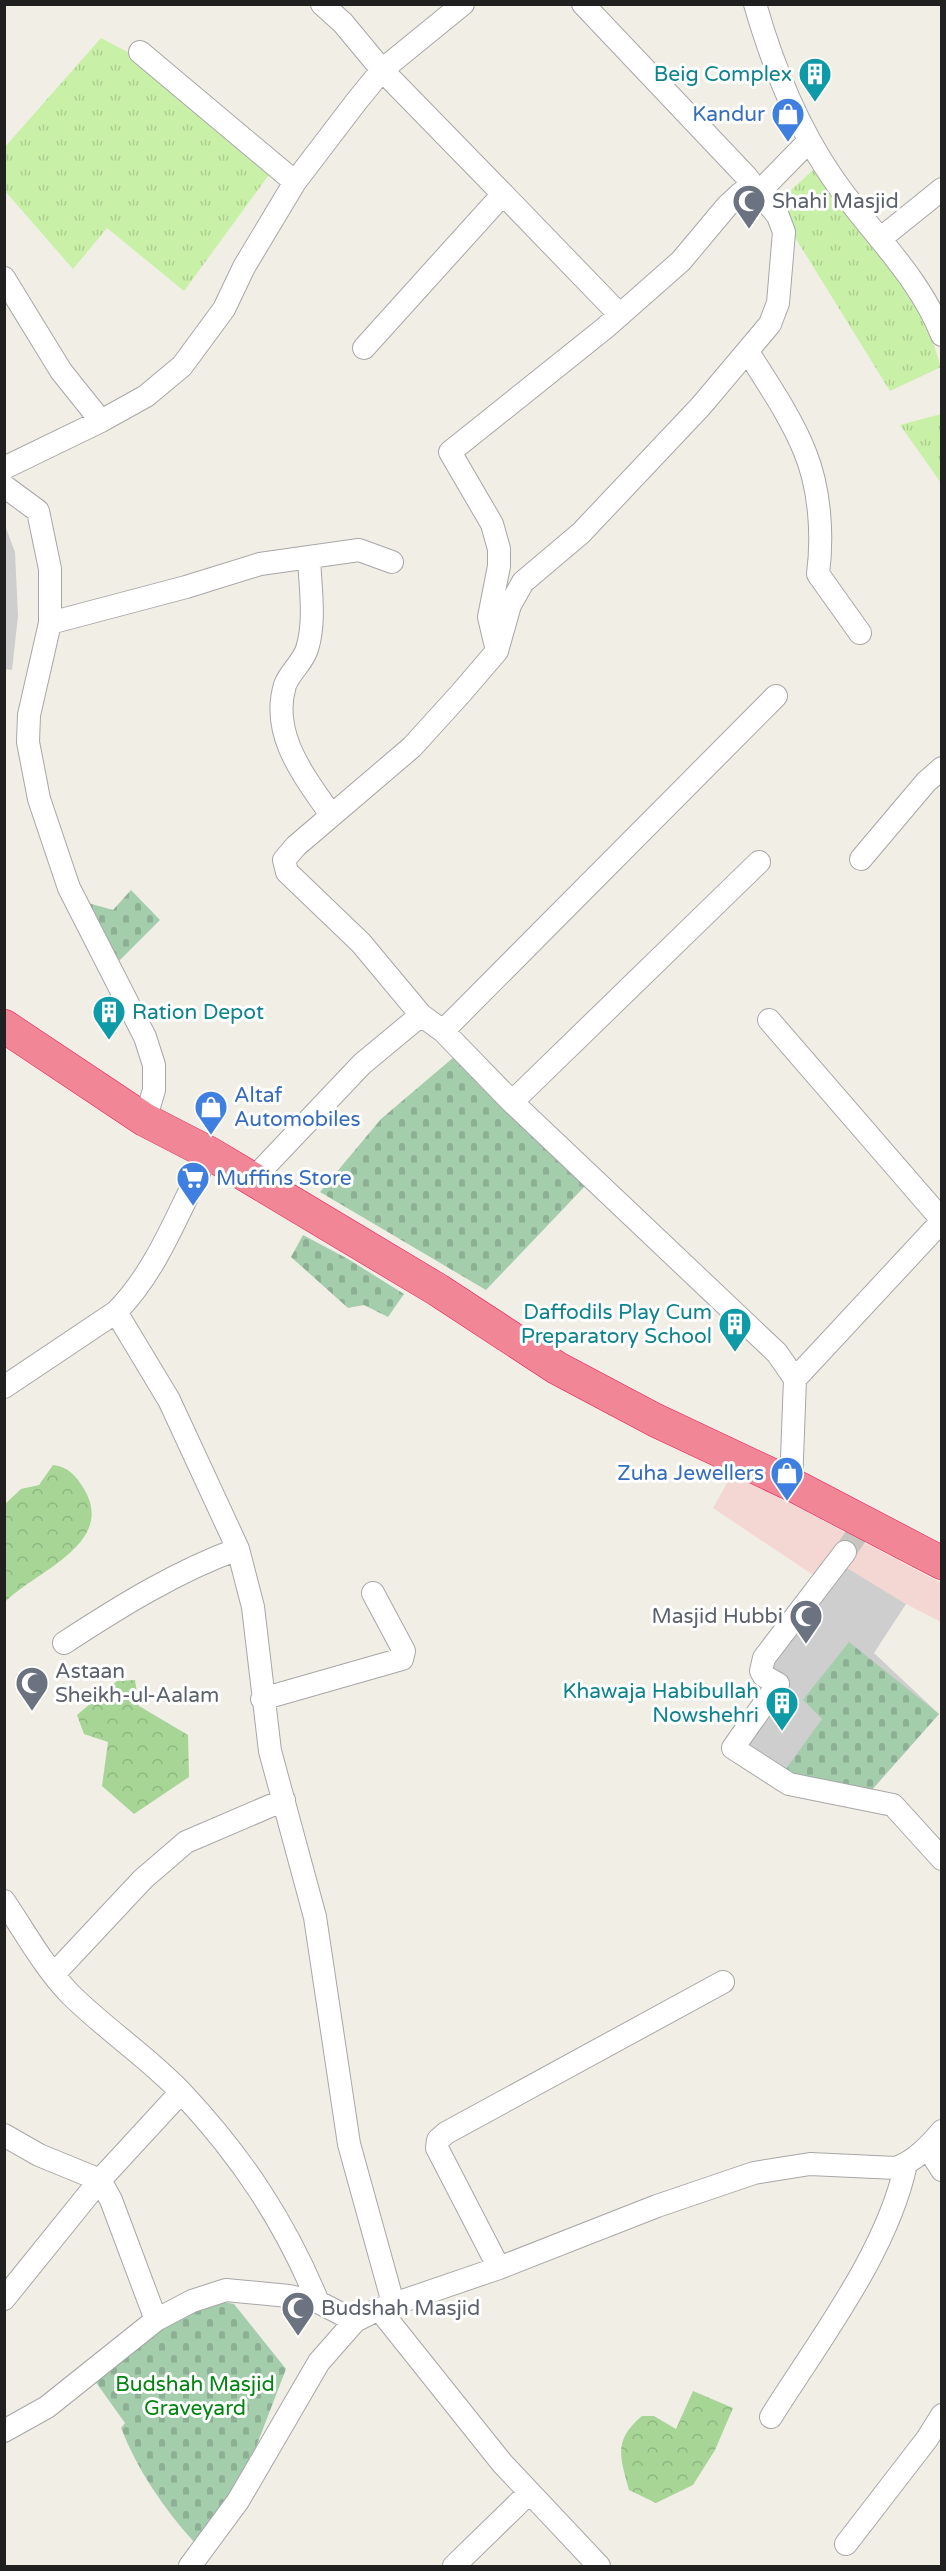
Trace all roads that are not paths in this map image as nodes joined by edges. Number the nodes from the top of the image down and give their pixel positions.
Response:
1 (322, 4) edge
2 (462, 4) edge
3 (584, 4) edge
4 (755, 4) edge
5 (140, 52) dead end
6 (382, 70) junction
7 (810, 141) junction
8 (295, 182) junction
9 (942, 189) edge
10 (759, 192) junction
11 (503, 194) junction
12 (880, 239) junction
13 (4, 278) edge
14 (620, 315) junction
15 (942, 335) edge
16 (364, 348) dead end
17 (748, 352) junction
18 (101, 421) junction
19 (4, 468) edge
20 (4, 486) edge
21 (309, 557) junction
22 (392, 562) dead end
23 (50, 623) junction
24 (860, 633) dead end
25 (497, 651) junction
26 (776, 696) dead end
27 (942, 768) edge
28 (331, 816) junction
29 (861, 859) dead end
30 (759, 862) dead end
31 (421, 1015) junction
32 (769, 1020) dead end
33 (4, 1026) edge
34 (443, 1031) junction
35 (512, 1102) junction
36 (145, 1120) junction
37 (209, 1153) junction
38 (253, 1179) junction
39 (942, 1221) edge
40 (116, 1312) junction
41 (795, 1379) junction
42 (4, 1388) edge
43 (791, 1484) junction
44 (238, 1549) junction
45 (845, 1552) tunnel mouth
46 (942, 1563) edge
47 (373, 1593) dead end
48 (64, 1643) dead end
49 (262, 1699) junction
50 (284, 1800) junction
51 (942, 1859) edge
52 (4, 1900) edge
53 (54, 1974) junction
54 (723, 1982) dead end
55 (181, 2092) junction
56 (4, 2135) edge
57 (935, 2139) edge
58 (906, 2164) junction
59 (942, 2170) edge
60 (100, 2180) junction
61 (499, 2268) junction
62 (4, 2300) edge
63 (318, 2302) junction
64 (386, 2306) junction
65 (156, 2320) junction
66 (354, 2321) junction
67 (942, 2415) edge
68 (771, 2417) dead end
69 (4, 2431) edge
70 (934, 2443) edge
71 (529, 2493) junction
72 (846, 2544) dead end
73 (190, 2566) edge
74 (454, 2566) edge
75 (599, 2566) edge

1 - 6 street
2 - 6 street
3 - 10 street
4 - 7 street
5 - 8 street
6 - 8 street
6 - 11 street
7 - 10 street
7 - 12 street
8 - 18 street
9 - 12 street
10 - 14 street
10 - 17 street
11 - 14 street
11 - 16 street
12 - 15 street
13 - 18 street
14 - 25 street
17 - 24 street
17 - 25 street
18 - 19 street
20 - 23 street
21 - 22 street
21 - 23 street
21 - 28 street
23 - 36 street
25 - 28 street
26 - 34 street
27 - 29 street
28 - 31 street
30 - 35 street
31 - 34 street
31 - 38 street
32 - 39 street
33 - 36 highway
34 - 35 street
35 - 41 street
36 - 37 highway
37 - 38 highway
37 - 40 street
38 - 43 highway
39 - 41 street
40 - 42 street
40 - 44 street
41 - 43 street
43 - 46 highway
44 - 48 street
44 - 49 street
45 - 51 street
47 - 49 street
49 - 50 street
50 - 53 street
50 - 64 street
52 - 53 street
53 - 55 street
54 - 61 street
55 - 60 street
55 - 63 street
56 - 60 street
57 - 58 street
57 - 59 street
58 - 61 street
58 - 68 street
60 - 62 street
60 - 65 street
61 - 64 street
63 - 65 street
63 - 66 street
64 - 66 street
64 - 71 street
65 - 69 street
66 - 73 street
67 - 70 street
70 - 72 street
71 - 74 street
71 - 75 street

